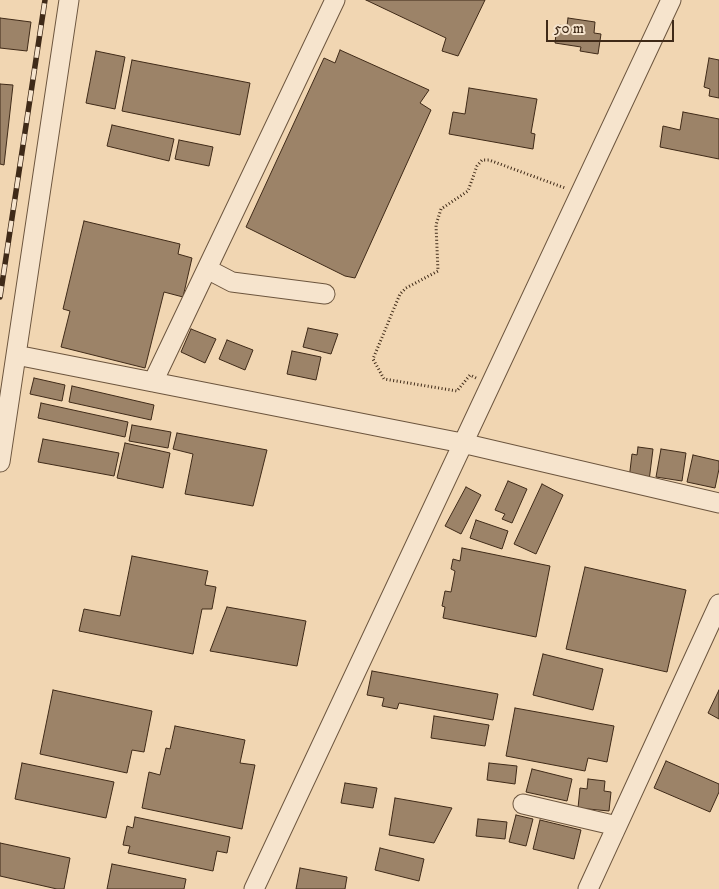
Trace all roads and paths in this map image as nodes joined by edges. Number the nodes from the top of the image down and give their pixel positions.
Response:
1 (69, 0) edge
2 (335, 0) edge
3 (671, 0) edge
4 (580, 193) junction
5 (206, 269) junction
6 (325, 294) dead end
7 (16, 355) junction
8 (153, 382) junction
9 (490, 385) junction
10 (462, 443) junction
11 (0, 462) edge
12 (719, 503) edge
13 (719, 604) edge
14 (523, 804) dead end
15 (617, 826) junction
16 (254, 889) edge
17 (588, 889) edge

1 - 7 street
2 - 5 street
3 - 4 street
4 - 9 street
4 - 9 path
5 - 6 street
5 - 8 street
7 - 8 street
7 - 11 street
8 - 10 street
9 - 10 street
10 - 12 street
10 - 16 street
13 - 15 street
14 - 15 street
15 - 17 street

